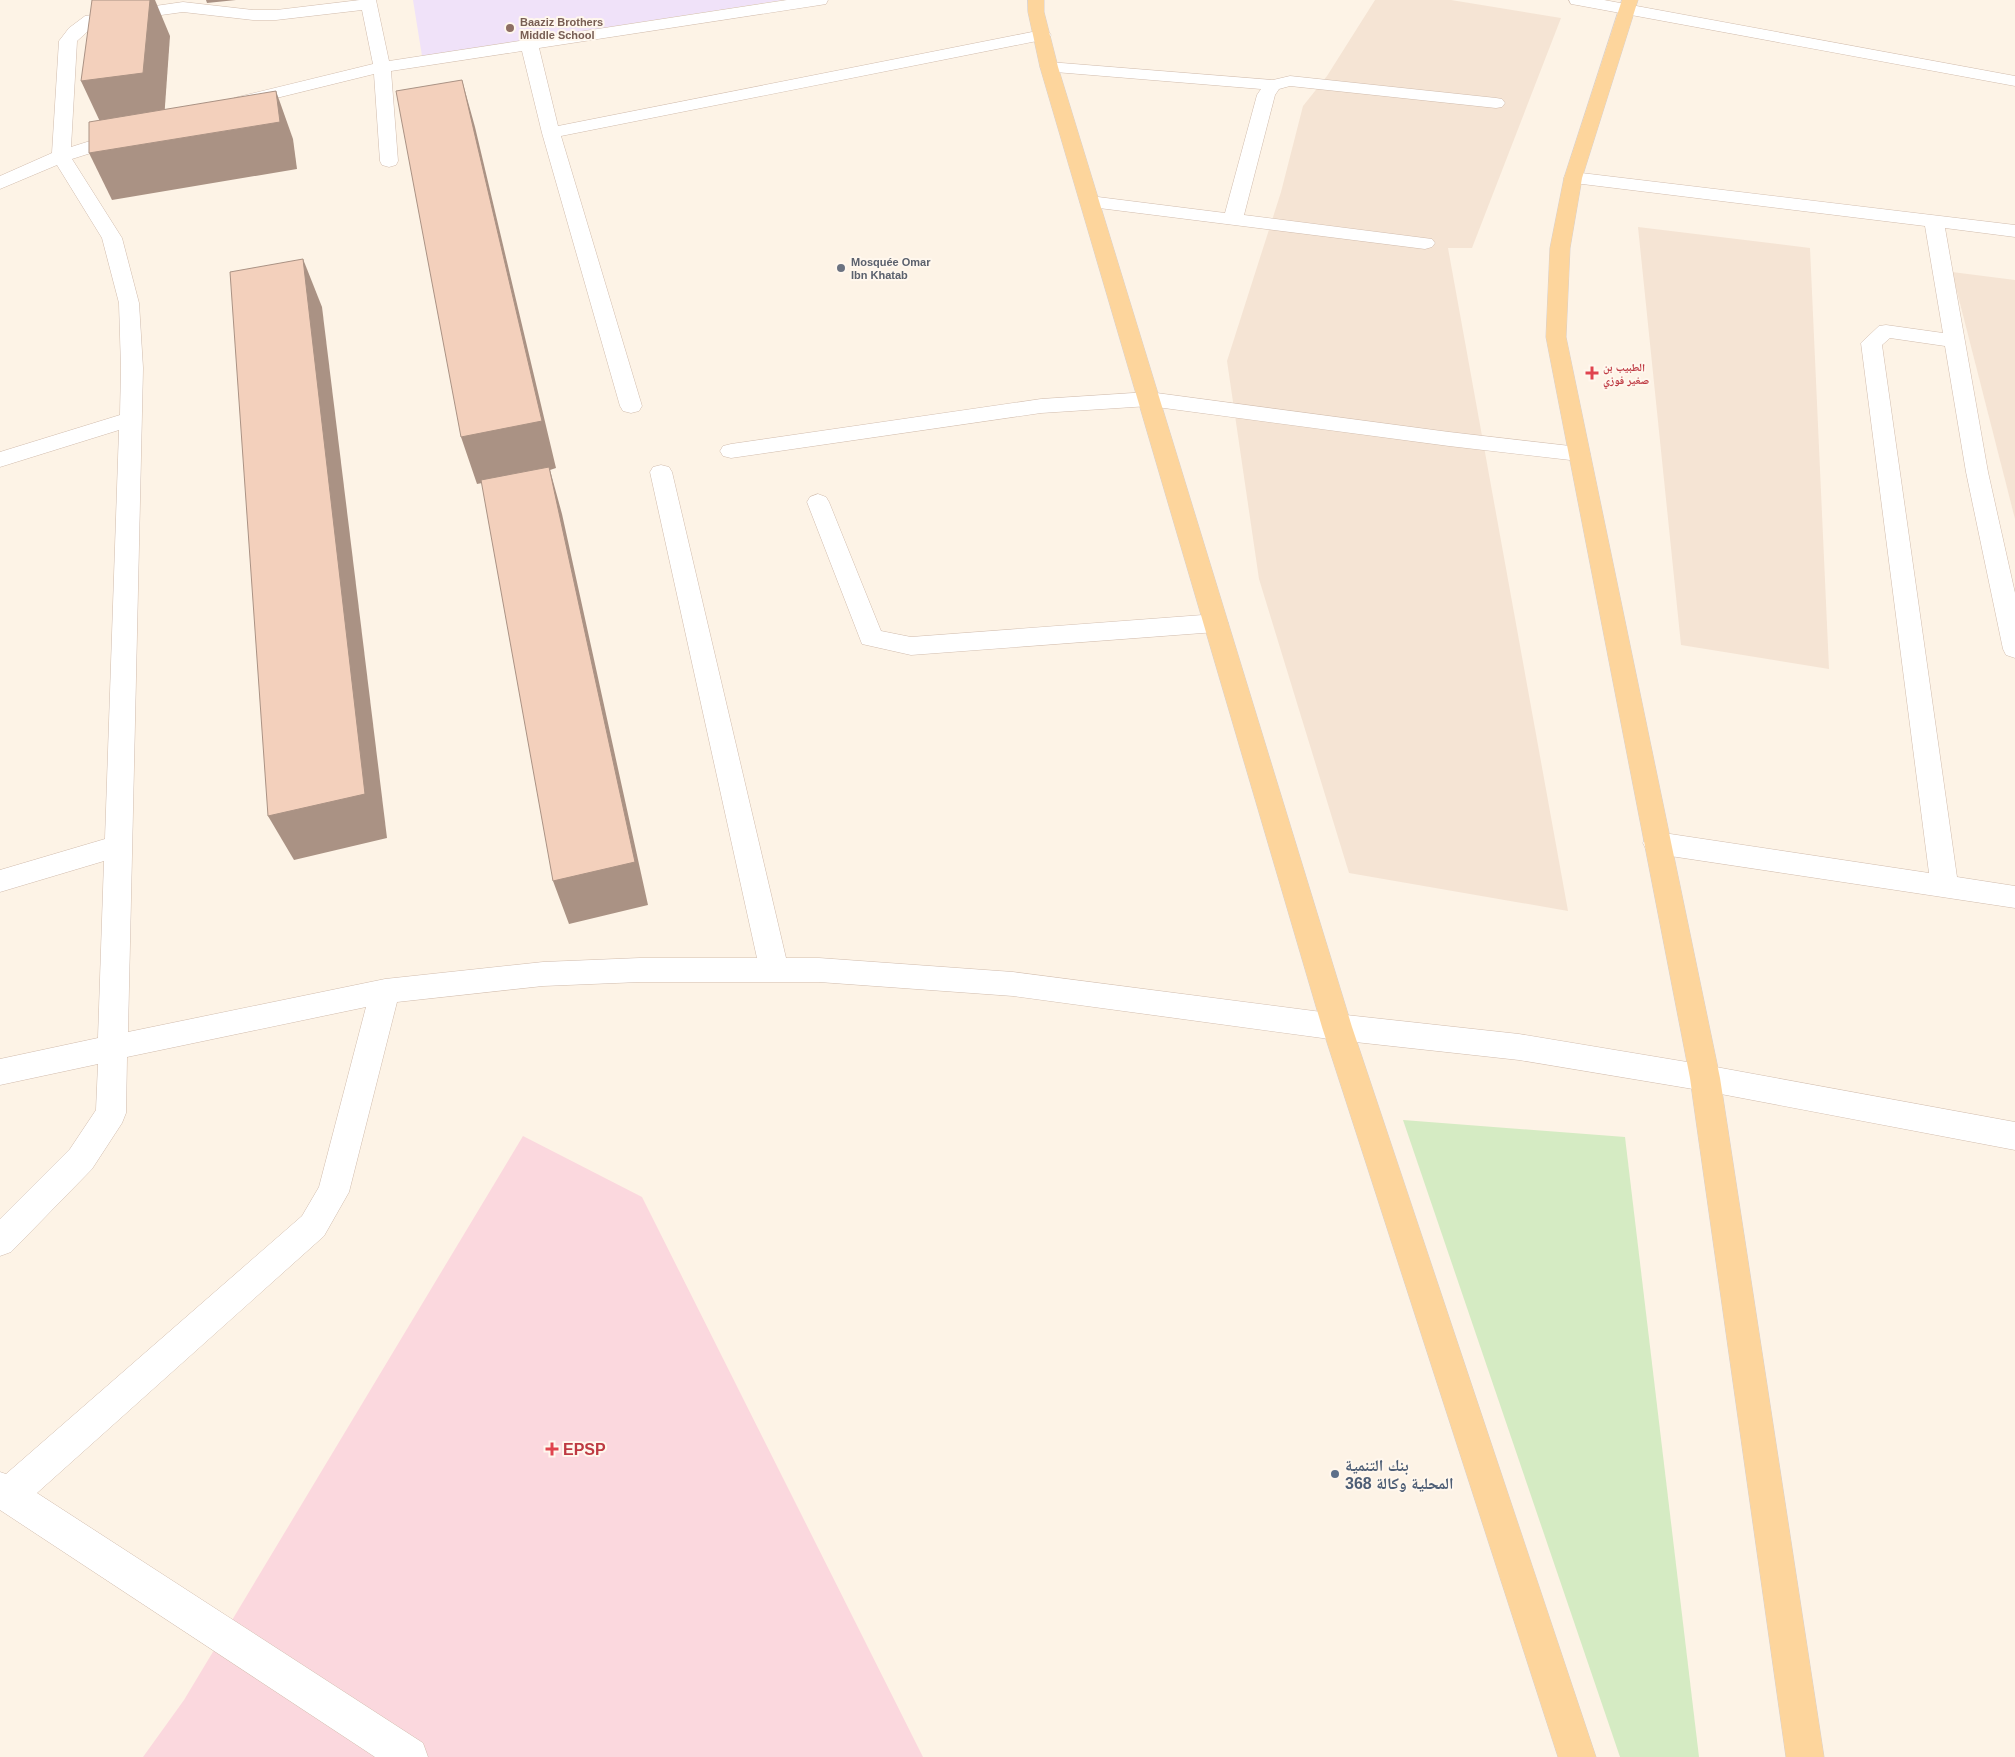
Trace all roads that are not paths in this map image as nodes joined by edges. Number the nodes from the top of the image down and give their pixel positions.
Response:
1 (820, 0) edge
2 (1036, 0) edge
3 (1577, 0) edge
4 (369, 2) edge
5 (1628, 5) edge
6 (1042, 35) junction
7 (528, 45) junction
8 (382, 67) junction
9 (1049, 67) junction
10 (2015, 81) edge
11 (1272, 85) junction
12 (1496, 103) dead end
13 (220, 106) edge
14 (145, 130) edge
15 (552, 133) junction
16 (61, 156) junction
17 (389, 161) dead end
18 (1574, 178) junction
19 (0, 183) edge
20 (1090, 202) junction
21 (1233, 219) junction
22 (1934, 222) junction
23 (2015, 231) edge
24 (1425, 243) dead end
25 (1954, 341) junction
26 (1149, 399) junction
27 (631, 406) dead end
28 (130, 419) junction
29 (731, 451) dead end
30 (1579, 454) junction
31 (0, 460) edge
32 (661, 472) dead end
33 (818, 502) dead end
34 (1216, 623) junction
35 (2015, 649) edge
36 (1657, 843) junction
37 (118, 846) junction
38 (0, 881) edge
39 (1945, 886) junction
40 (2015, 897) edge
41 (774, 970) junction
42 (385, 991) junction
43 (1337, 1027) junction
44 (113, 1047) junction
45 (0, 1072) edge
46 (1704, 1078) junction
47 (2015, 1136) edge
48 (0, 1241) edge
49 (4, 1492) edge
50 (409, 1757) edge
51 (1577, 1757) edge
52 (1805, 1757) edge

1 - 7 street
2 - 6 main road
3 - 5 street
4 - 8 street
4 - 16 street
5 - 10 street
5 - 18 main road
6 - 9 main road
6 - 15 street
7 - 8 street
7 - 15 street
8 - 13 street
8 - 17 street
9 - 11 street
9 - 20 main road
11 - 12 street
11 - 21 street
14 - 16 street
15 - 27 street
16 - 19 street
16 - 28 street
18 - 22 street
18 - 30 main road
20 - 21 street
20 - 26 main road
21 - 24 street
22 - 23 street
22 - 25 street
25 - 35 street
25 - 39 street
26 - 29 street
26 - 30 street
26 - 34 main road
28 - 31 street
28 - 37 street
30 - 36 main road
32 - 41 street
33 - 34 street
34 - 43 main road
36 - 39 street
36 - 46 main road
37 - 38 street
37 - 44 street
39 - 40 street
41 - 42 street
41 - 43 street
42 - 44 street
42 - 49 street
43 - 46 street
43 - 51 main road
44 - 45 street
44 - 48 street
46 - 47 street
46 - 52 main road
49 - 50 street

